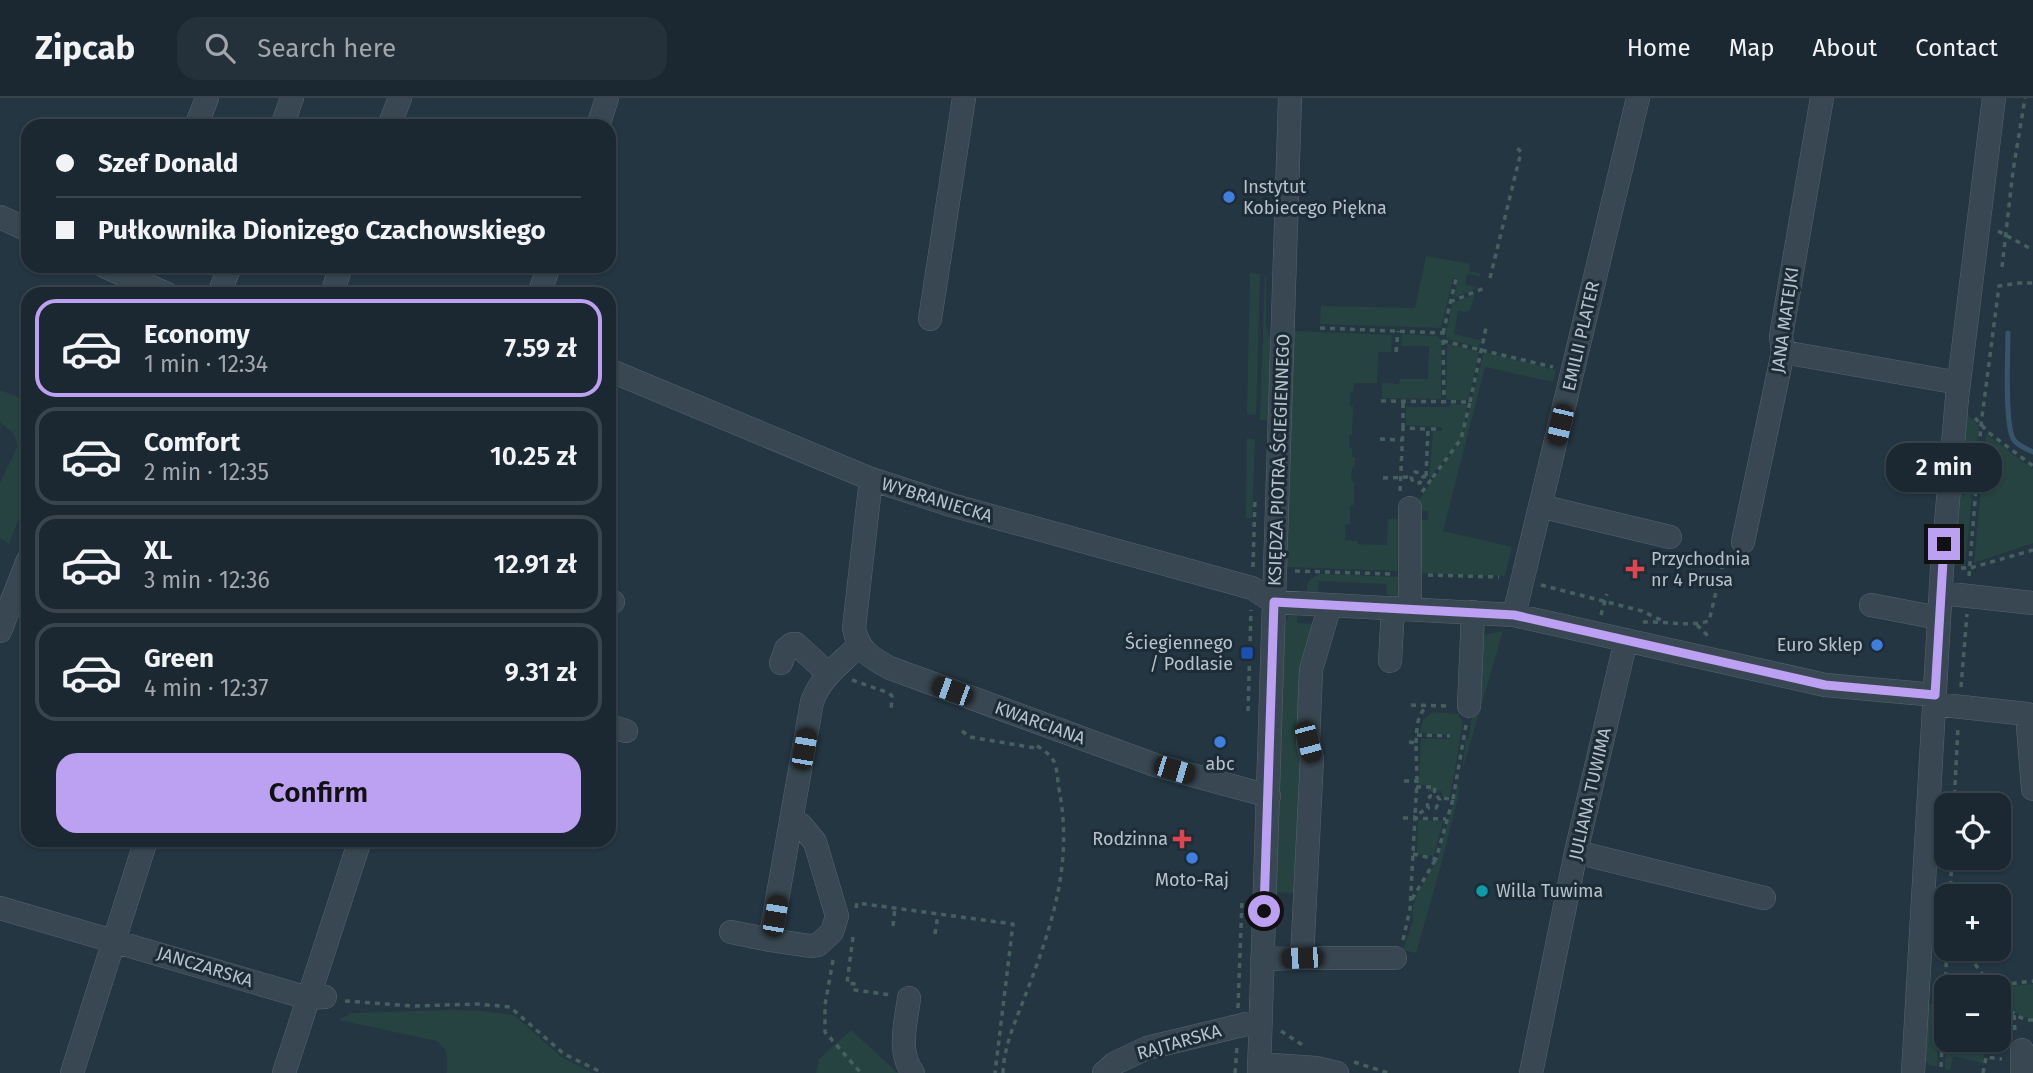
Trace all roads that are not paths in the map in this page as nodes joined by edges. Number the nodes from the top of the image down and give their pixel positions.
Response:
1 (207, 98) edge
2 (292, 98) edge
3 (400, 98) edge
4 (607, 98) edge
5 (964, 98) edge
6 (1290, 98) edge
7 (1638, 98) edge
8 (1822, 98) edge
9 (1994, 98) edge
10 (199, 119) edge
11 (284, 119) edge
12 (392, 119) edge
13 (600, 119) edge
14 (0, 217) edge
15 (21, 227) edge
16 (120, 273) edge
17 (137, 280) edge
18 (930, 318) dead end
19 (1783, 352) junction
20 (616, 373) edge
21 (1958, 391) junction
22 (871, 480) junction
23 (1541, 506) junction
24 (1410, 508) road end
25 (1670, 537) dead end
26 (1743, 542) road end
27 (21, 578) edge
28 (1941, 593) junction
29 (1263, 603) junction
30 (2033, 603) edge
31 (1329, 605) junction
32 (1871, 605) dead end
33 (1402, 609) junction
34 (1473, 612) junction
35 (1514, 615) junction
36 (1939, 618) junction
37 (0, 631) edge
38 (1632, 631) junction
39 (859, 645) junction
40 (1390, 661) dead end
41 (781, 663) dead end
42 (827, 674) junction
43 (1935, 699) junction
44 (1469, 706) road end
45 (2033, 789) edge
46 (1269, 796) junction
47 (791, 820) junction
48 (144, 847) edge
49 (358, 847) edge
50 (1576, 852) junction
51 (1764, 898) dead end
52 (0, 908) edge
53 (730, 932) dead end
54 (114, 940) junction
55 (770, 940) junction
56 (1302, 958) junction
57 (1395, 958) road end
58 (1262, 960) junction
59 (317, 997) junction
60 (909, 998) road end
61 (1258, 1021) junction
62 (1259, 1068) edge
63 (1330, 1069) edge
64 (72, 1073) edge
65 (284, 1073) edge
66 (912, 1073) edge
67 (1104, 1073) edge
68 (1531, 1073) edge
69 (1913, 1073) edge

1 - 10 street
2 - 11 street
3 - 12 street
4 - 13 street
5 - 18 street
6 - 29 street, KSIĘDZA PIOTRA ŚCIEGIENNEGO
7 - 23 street, EMILII PLATER
8 - 19 street, JANA MATEJKI
9 - 21 street
14 - 15 street
16 - 17 street
19 - 21 street
19 - 26 street, JANA MATEJKI
20 - 22 street, WYBRANIECKA
21 - 28 street
22 - 29 street, WYBRANIECKA
22 - 39 street
23 - 25 street
23 - 35 street, EMILII PLATER
24 - 33 street
27 - 37 street
28 - 30 street
28 - 36 street
29 - 31 street
29 - 46 street, KSIĘDZA PIOTRA ŚCIEGIENNEGO
31 - 33 street
31 - 56 street
32 - 36 street
33 - 34 street
33 - 40 street
34 - 35 street
34 - 44 street
35 - 38 street
36 - 43 street
38 - 43 street
38 - 50 street, JULIANA TUWIMA
39 - 42 street
39 - 46 street, KWARCIANA
41 - 42 street
42 - 47 street
43 - 45 street
43 - 69 street
46 - 58 street, KSIĘDZA PIOTRA ŚCIEGIENNEGO
47 - 55 street
47 - 55 street
48 - 54 street
49 - 59 street
50 - 51 street
50 - 68 street, JULIANA TUWIMA
52 - 54 street, JANCZARSKA
53 - 55 street
54 - 59 street, JANCZARSKA
54 - 64 street
56 - 57 street
56 - 58 street
58 - 61 street, KSIĘDZA PIOTRA ŚCIEGIENNEGO
59 - 65 street
60 - 66 street
61 - 62 street, KSIĘDZA PIOTRA ŚCIEGIENNEGO
61 - 67 street, RAJTARSKA
62 - 63 street

